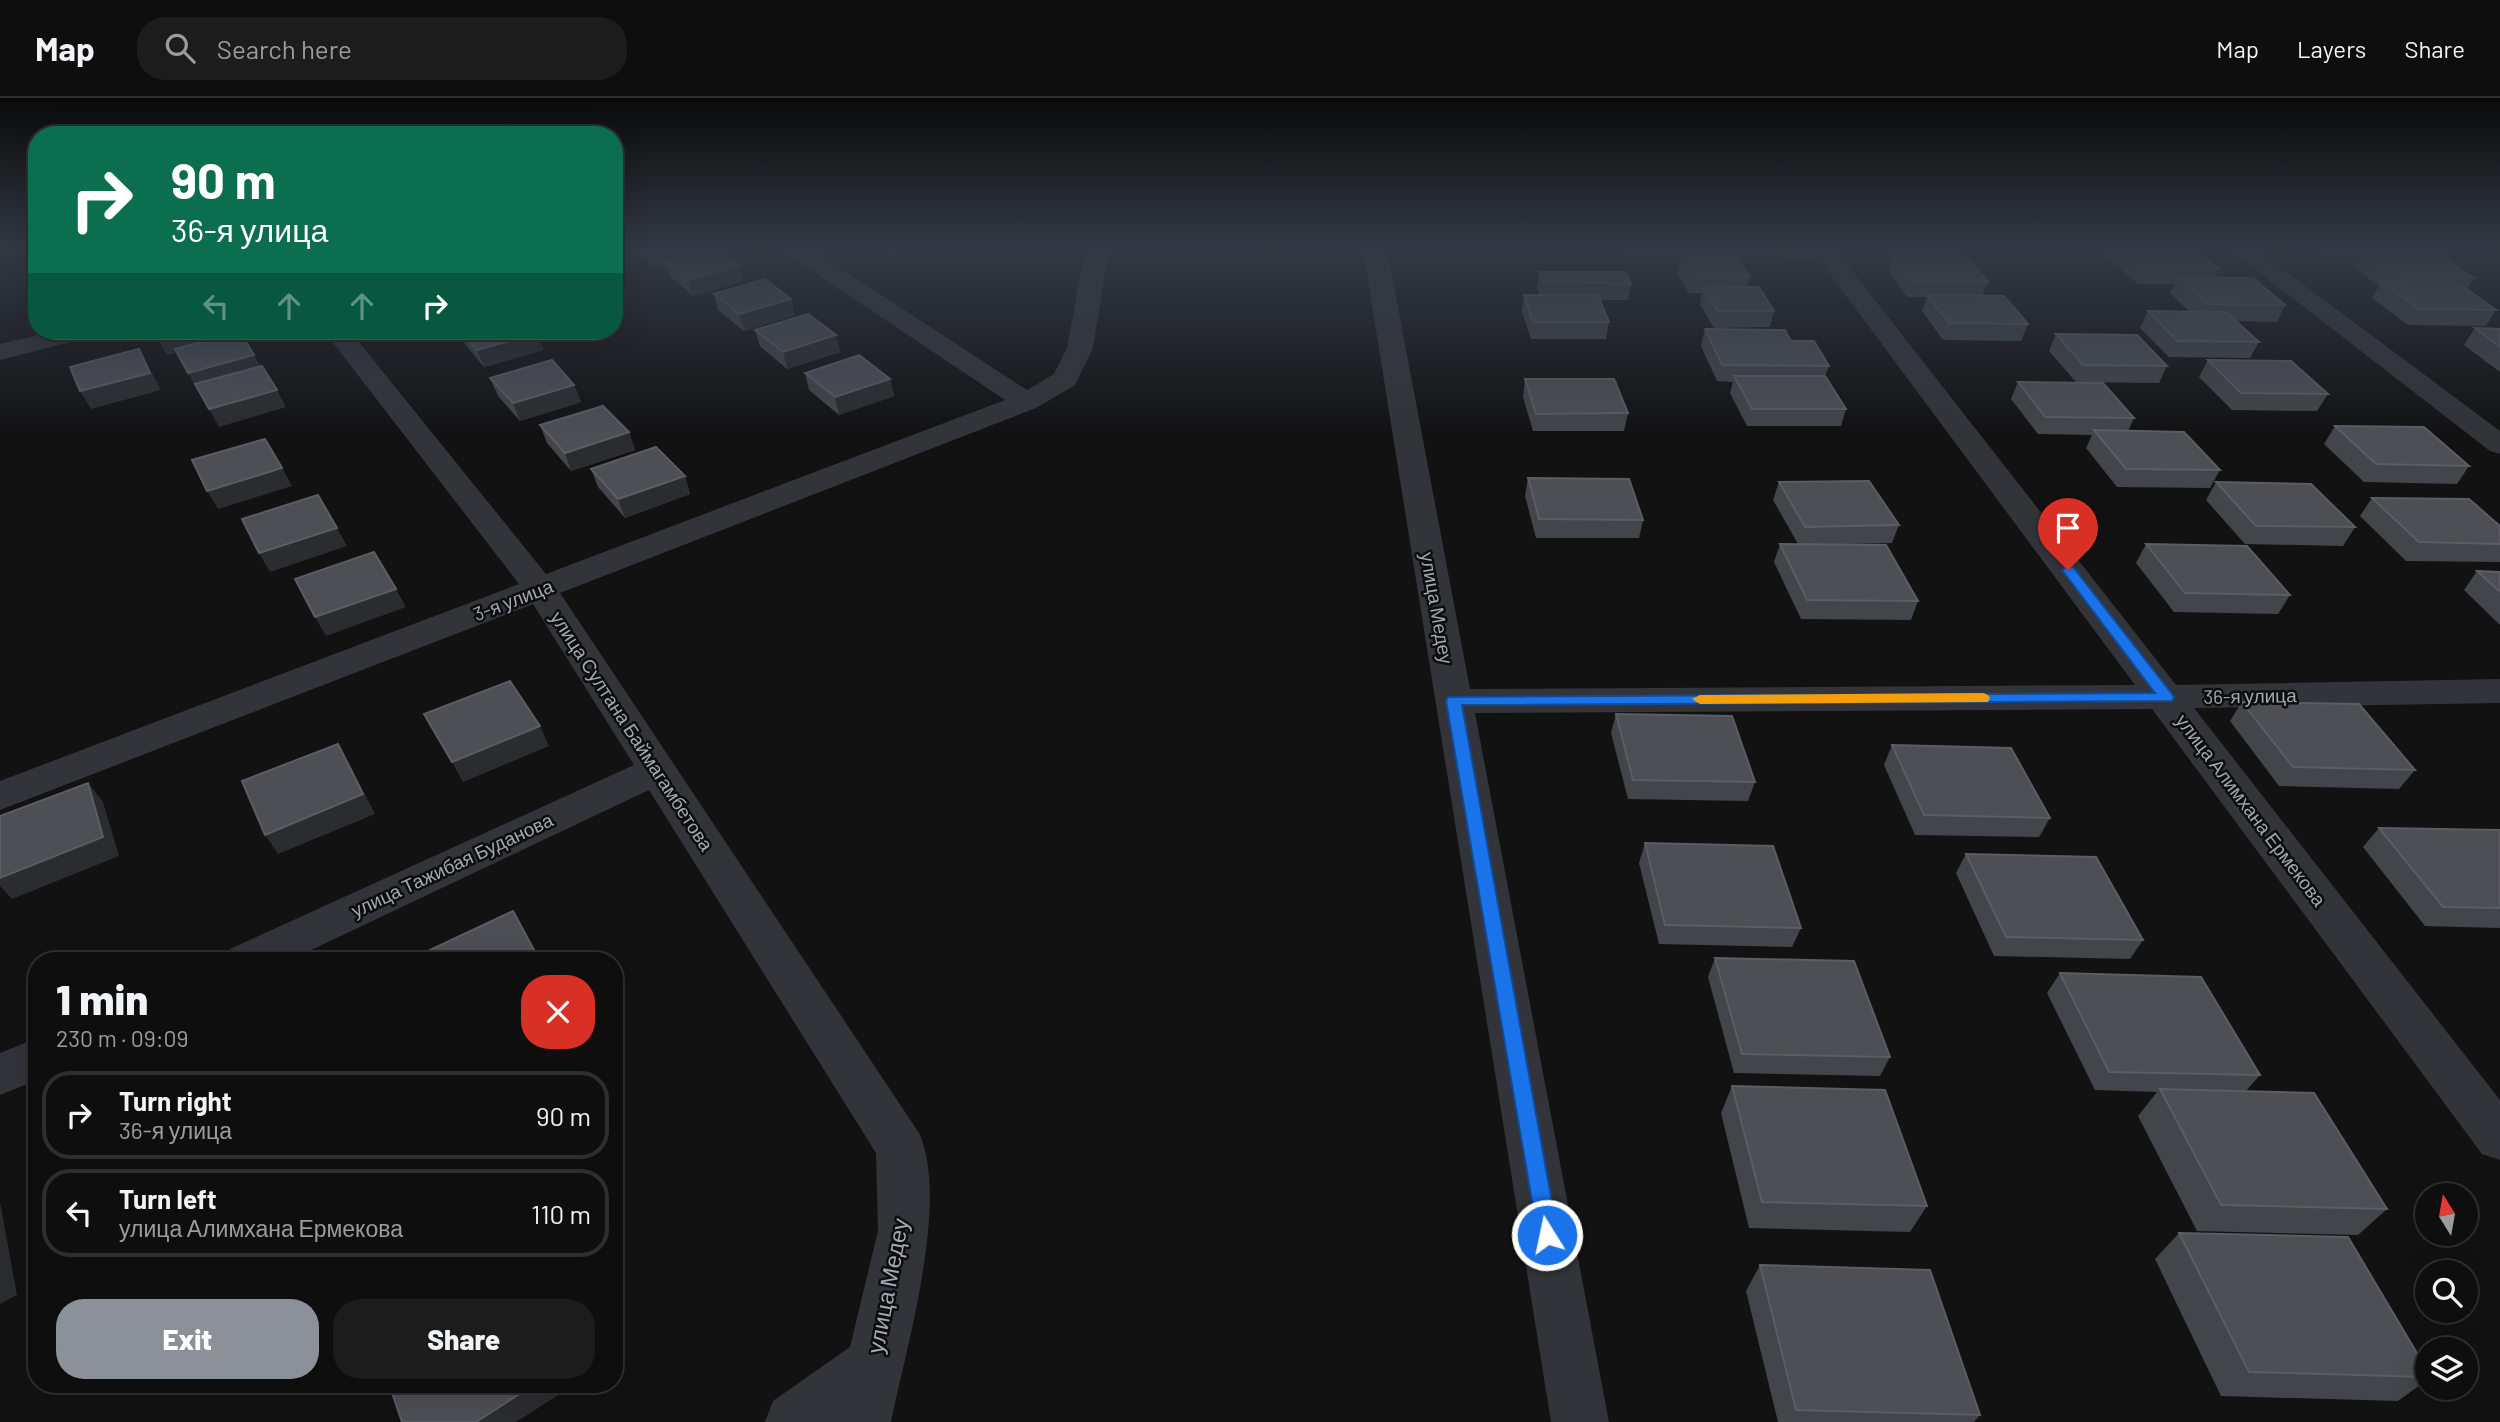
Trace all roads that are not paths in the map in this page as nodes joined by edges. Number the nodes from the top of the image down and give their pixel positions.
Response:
1 (888, 311) edge
2 (1086, 311) edge
3 (1386, 311) edge
4 (1870, 311) edge
5 (2323, 311) edge
6 (49, 340) edge
7 (344, 340) edge
8 (0, 352) edge
9 (1026, 402) junction
10 (2500, 445) edge
11 (541, 590) junction
12 (2500, 691) edge
13 (2166, 697) junction
14 (1453, 701) junction
15 (657, 770) junction
16 (0, 796) edge
17 (265, 952) edge
18 (28, 1062) edge
19 (0, 1075) edge
20 (2500, 1138) edge
21 (901, 1149) joint
22 (873, 1365) junction
23 (794, 1422) edge
24 (862, 1422) edge
25 (1580, 1422) edge

1 - 9 street
2 - 9 street
3 - 14 street, улица Медеу
4 - 13 street, улица Алимхана Ермекова
5 - 10 street
6 - 8 street
7 - 11 street, улица Султана Баймагамбетова
9 - 11 street, 3-я улица
11 - 15 street, улица Султана Баймагамбетова
11 - 16 street, 3-я улица
12 - 13 street, 36-я улица
13 - 14 street, 36-я улица
13 - 20 street, улица Алимхана Ермекова
14 - 25 street, улица Медеу
15 - 17 street, улица Тажибая Буданова
15 - 21 street, улица Султана Баймагамбетова
18 - 19 street
21 - 22 street, улица Медеу
22 - 23 street
22 - 24 street, улица Медеу

